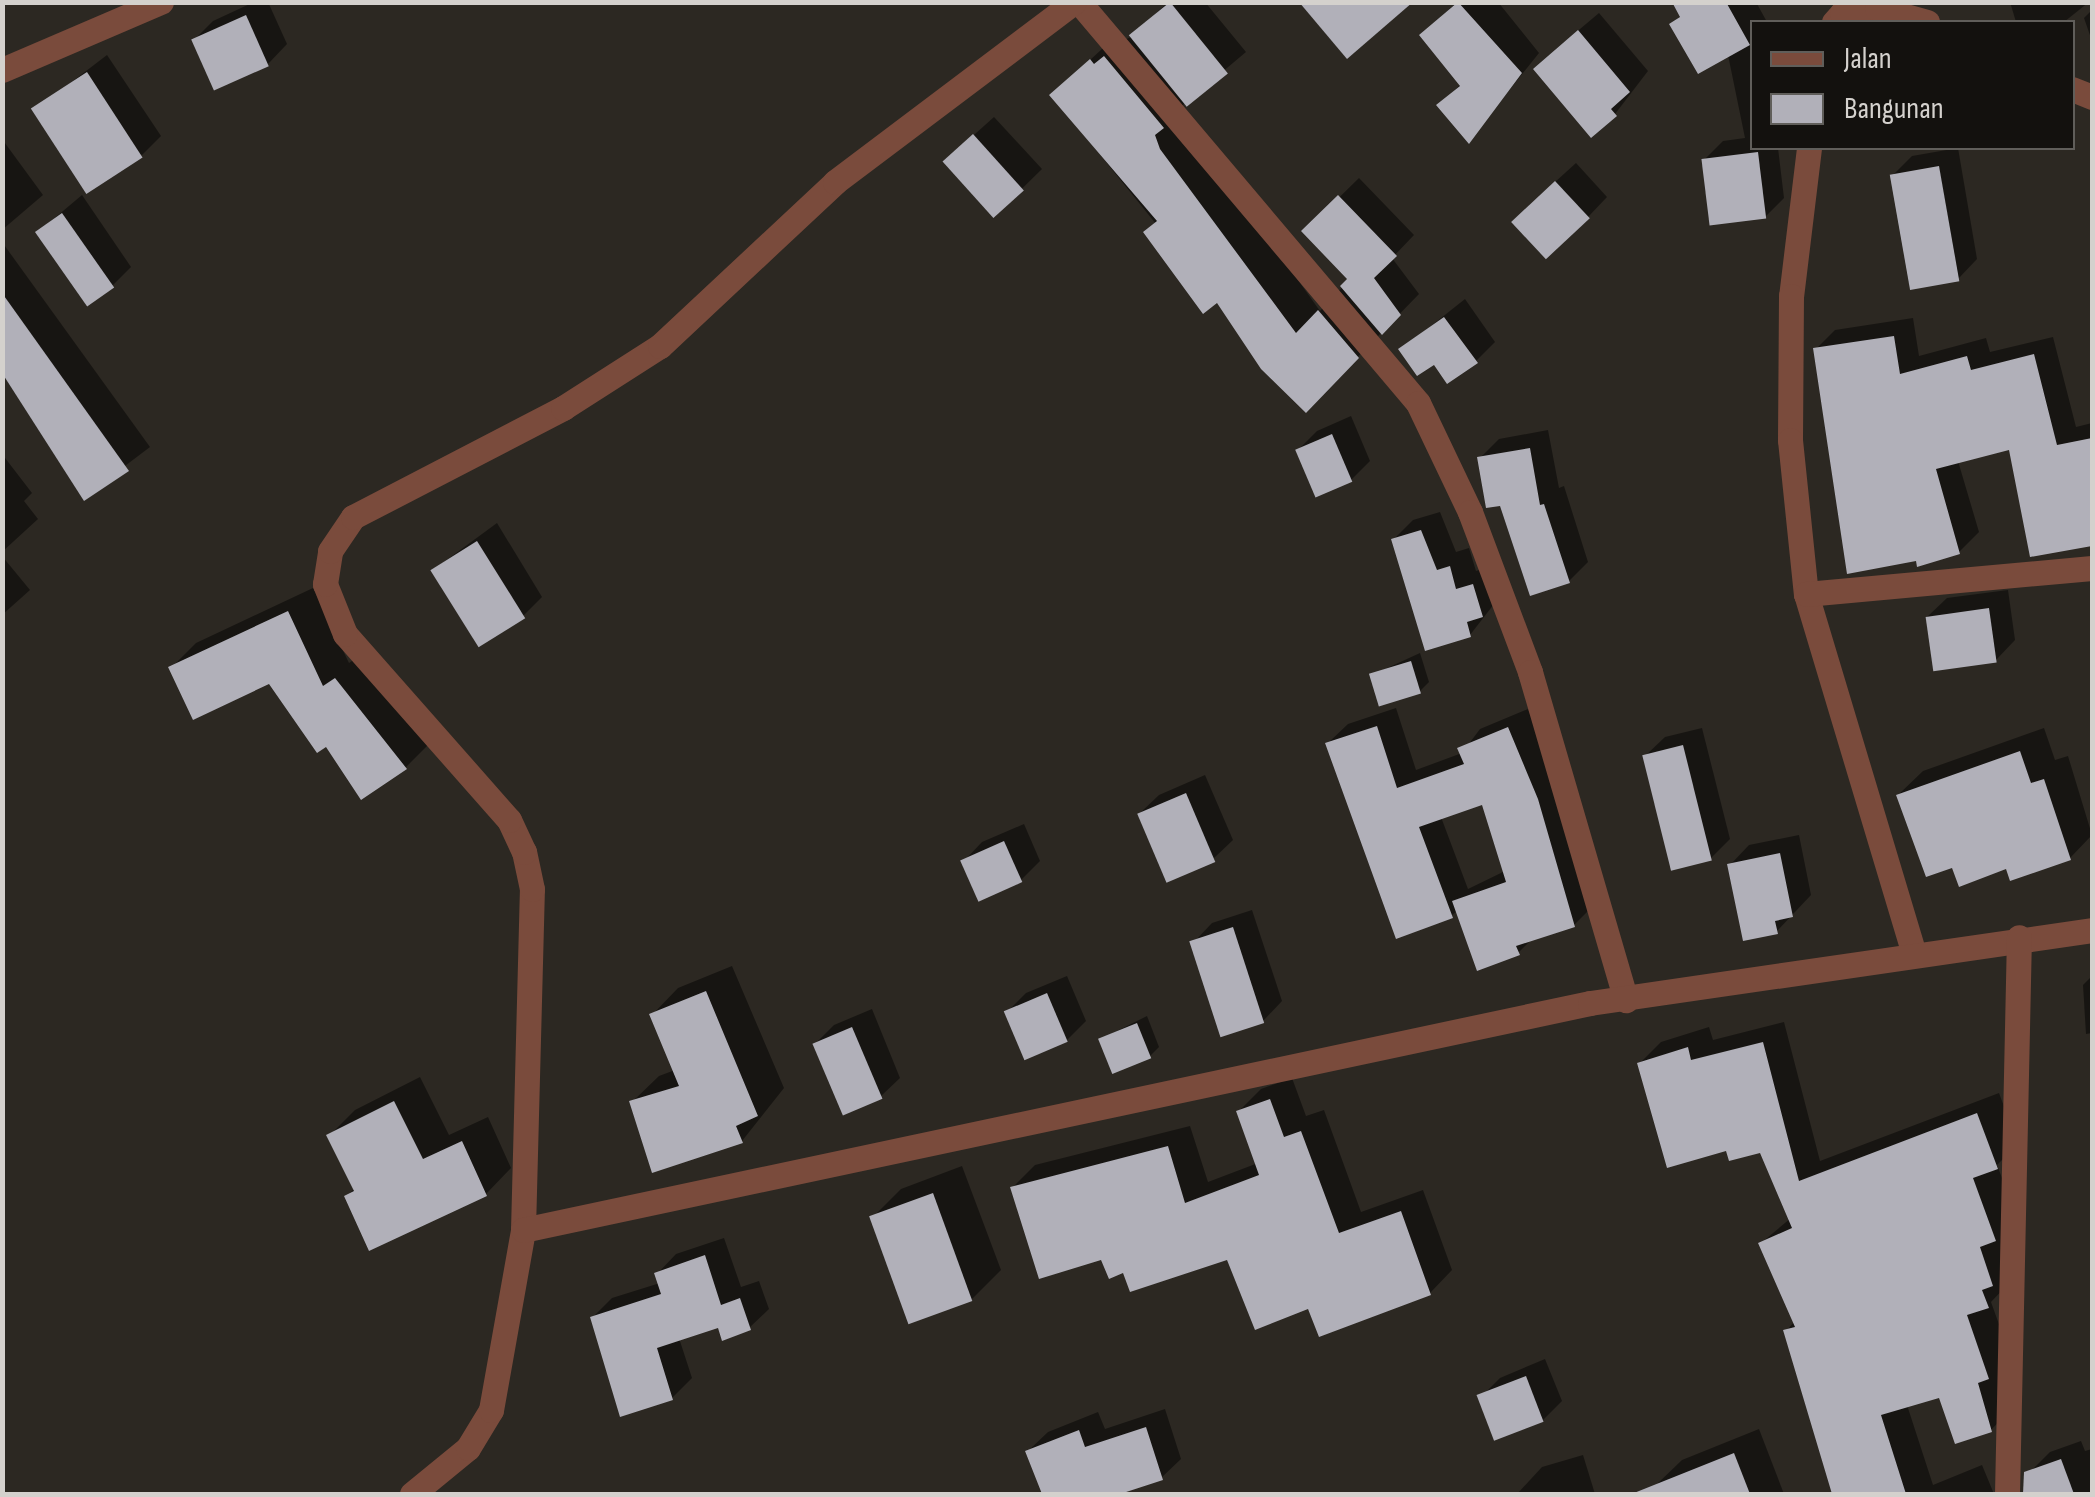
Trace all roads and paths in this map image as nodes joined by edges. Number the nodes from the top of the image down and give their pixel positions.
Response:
1 (160, 2) edge
2 (1077, 2) edge
3 (1836, 20) edge
4 (1920, 20) edge
5 (2, 70) edge
6 (1809, 150) edge
7 (2092, 568) edge
8 (1806, 594) junction
9 (2092, 930) edge
10 (2019, 938) junction
11 (1914, 953) junction
12 (1626, 1000) junction
13 (523, 1230) junction
14 (412, 1494) edge
15 (2007, 1494) edge

1 - 5 street
2 - 12 street
2 - 13 street
3 - 4 street
6 - 8 street
7 - 8 street
8 - 11 street
9 - 10 street
10 - 11 street
10 - 15 street
11 - 12 street
12 - 13 street
13 - 14 street

